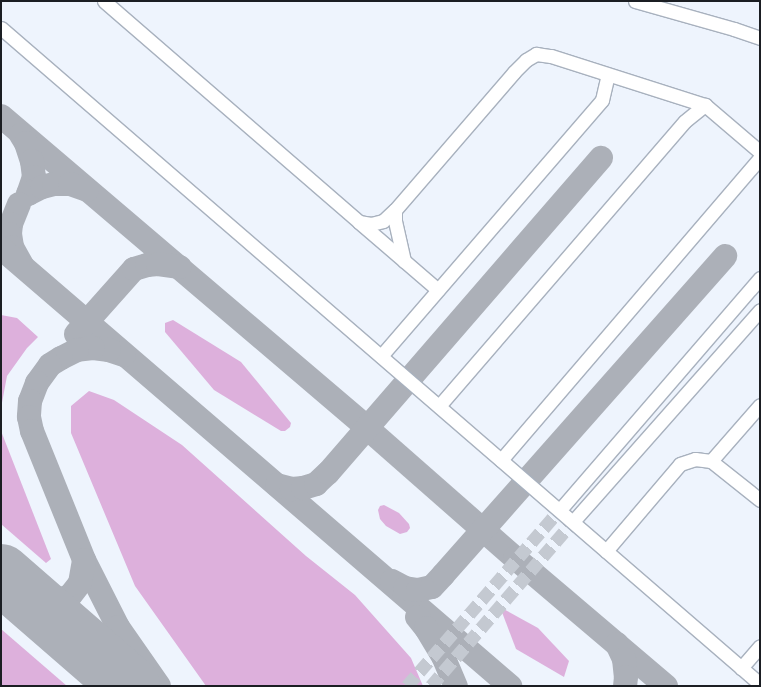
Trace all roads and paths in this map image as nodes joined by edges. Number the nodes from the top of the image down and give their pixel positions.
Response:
1 (104, 1) edge
2 (635, 1) edge
3 (1, 28) edge
4 (760, 38) edge
5 (608, 75) junction
6 (705, 105) junction
7 (760, 152) edge
8 (760, 158) edge
9 (395, 210) junction
10 (359, 222) junction
11 (404, 261) junction
12 (760, 278) edge
13 (438, 290) junction
14 (760, 310) edge
15 (381, 356) junction
16 (760, 405) edge
17 (439, 406) junction
18 (501, 460) junction
19 (711, 460) junction
20 (760, 500) edge
21 (564, 505) tunnel mouth
22 (577, 517) tunnel mouth
23 (606, 551) junction
24 (760, 646) edge
25 (741, 668) junction
26 (760, 684) edge

1 - 10 street
2 - 4 street
3 - 15 street
5 - 6 street
5 - 9 street
5 - 13 street
6 - 7 street
6 - 17 street
8 - 18 street
9 - 10 street
9 - 11 street
10 - 11 street
11 - 13 street
12 - 21 street
13 - 15 street
14 - 22 street
15 - 17 street
16 - 19 street
17 - 18 street
18 - 23 street
19 - 20 street
19 - 23 street
23 - 25 street
24 - 25 street
25 - 26 street

